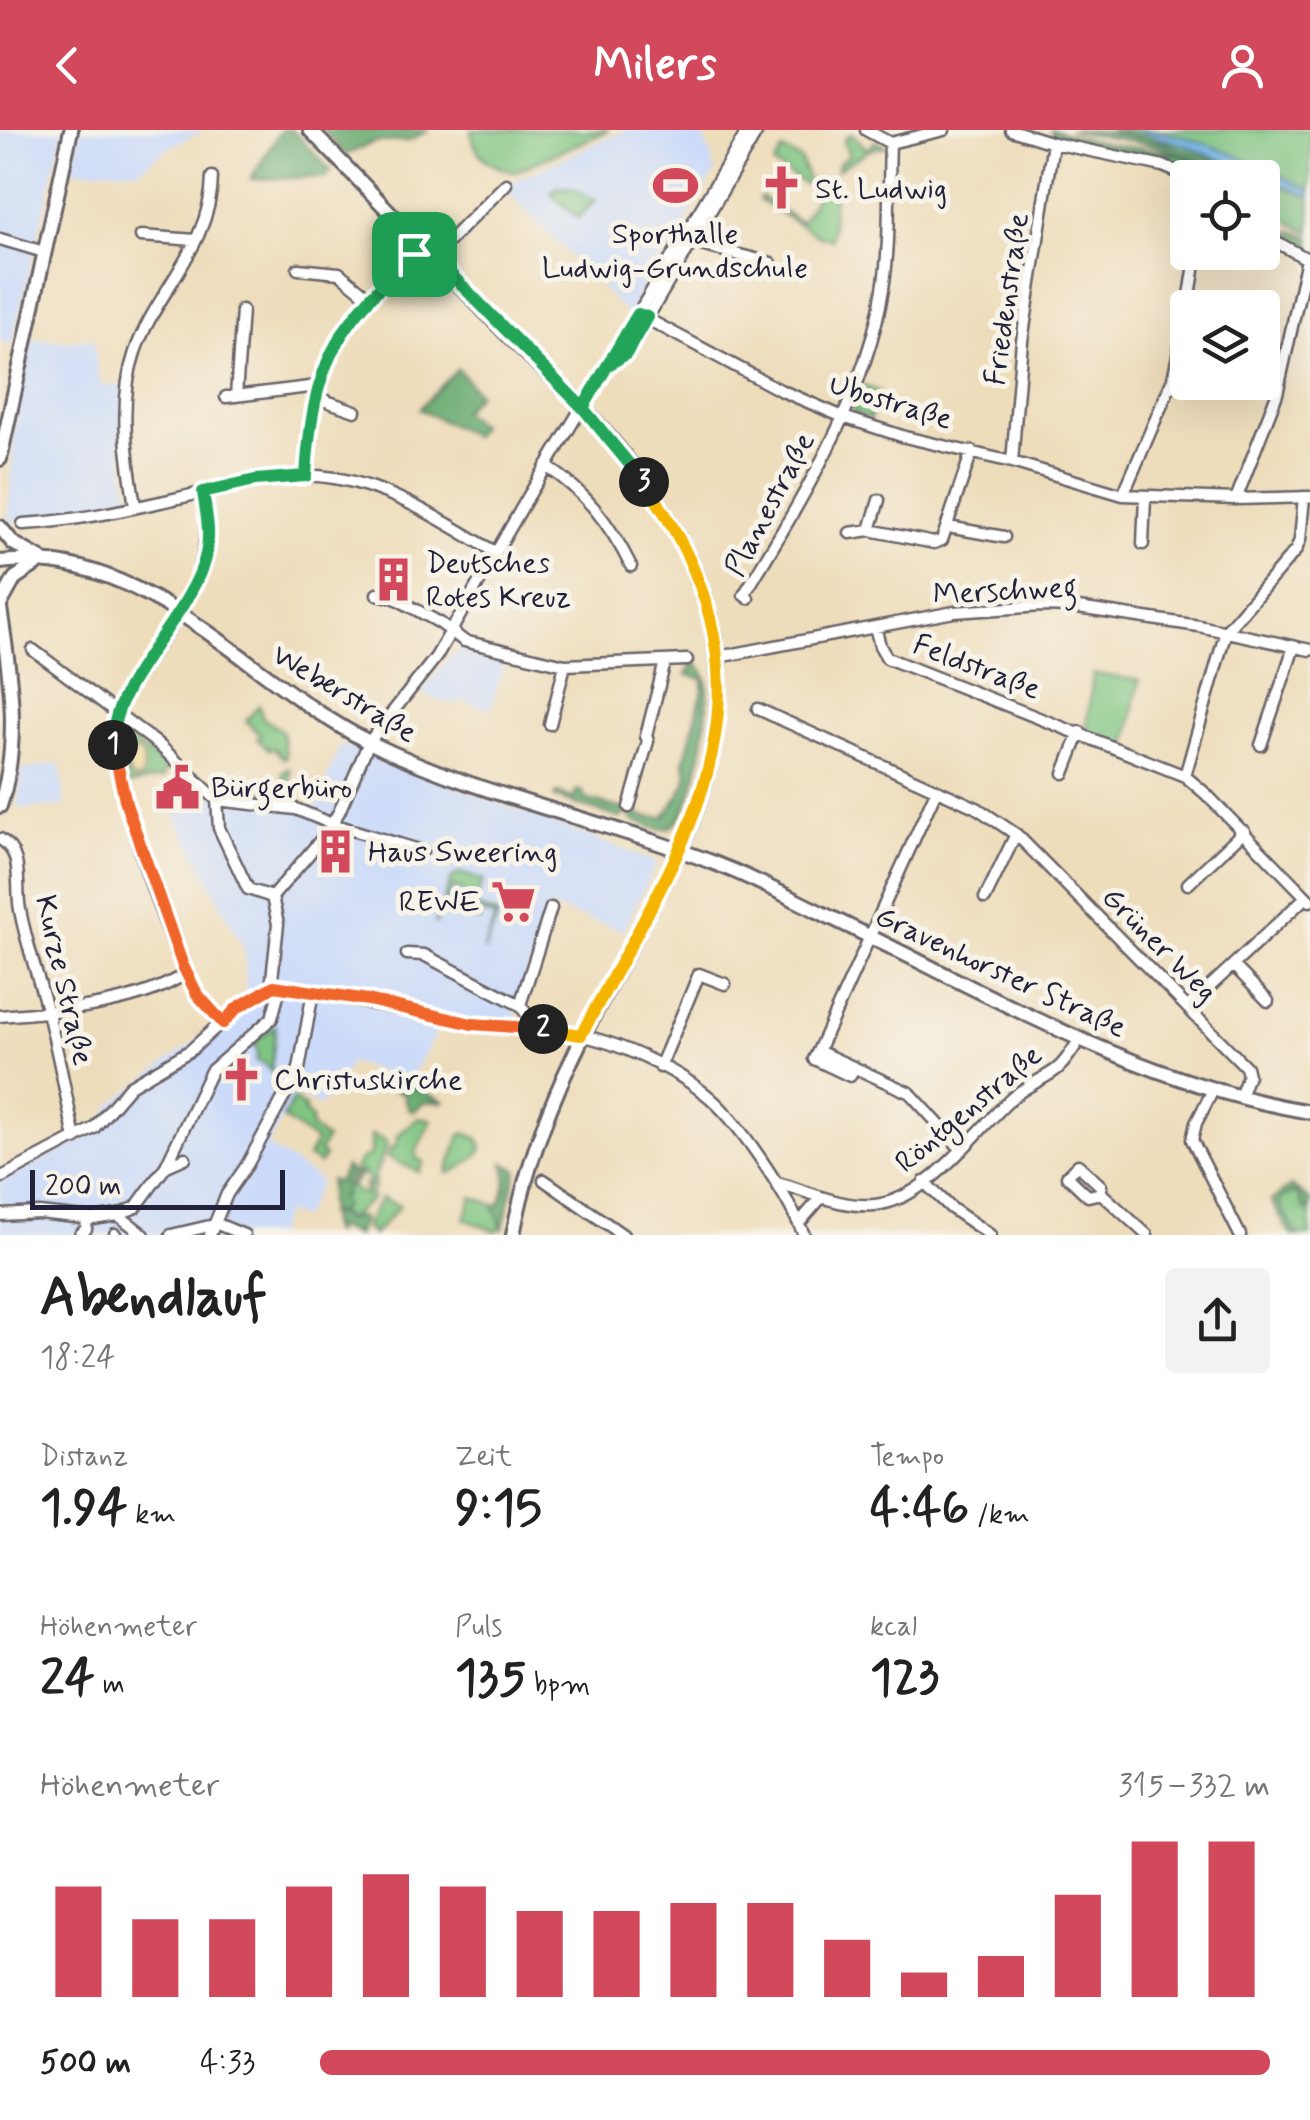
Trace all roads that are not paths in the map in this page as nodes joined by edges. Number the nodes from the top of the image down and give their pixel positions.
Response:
1 (70, 130) edge
2 (310, 130) edge
3 (748, 130) edge
4 (758, 130) edge
5 (866, 130) edge
6 (944, 130) edge
7 (1011, 130) edge
8 (890, 143) junction
9 (1053, 143) junction
10 (1170, 169) edge
11 (212, 178) dead end
12 (506, 184) dead end
13 (141, 236) dead end
14 (0, 239) edge
15 (196, 240) junction
16 (687, 242) junction
17 (1280, 244) edge
18 (428, 251) junction
19 (44, 252) junction
20 (1308, 260) edge
21 (770, 263) dead end
22 (298, 268) dead end
23 (370, 298) junction
24 (242, 310) dead end
25 (642, 315) junction
26 (1170, 387) edge
27 (316, 392) junction
28 (583, 408) junction
29 (355, 411) dead end
30 (842, 416) junction
31 (972, 452) junction
32 (0, 458) edge
33 (1012, 462) junction
34 (546, 466) junction
35 (306, 476) junction
36 (203, 492) junction
37 (1122, 494) junction
38 (1145, 497) junction
39 (1307, 497) edge
40 (1236, 499) junction
41 (879, 500) dead end
42 (136, 506) junction
43 (23, 524) dead end
44 (948, 526) junction
45 (0, 527) edge
46 (870, 530) junction
47 (850, 533) dead end
48 (1004, 537) dead end
49 (1143, 544) dead end
50 (495, 552) junction
51 (43, 560) junction
52 (0, 562) edge
53 (631, 566) dead end
54 (378, 594) dead end
55 (748, 598) dead end
56 (0, 606) edge
57 (178, 612) junction
58 (875, 627) junction
59 (450, 632) junction
60 (1226, 632) junction
61 (1294, 647) junction
62 (33, 650) dead end
63 (1310, 650) edge
64 (718, 657) junction
65 (687, 660) dead end
66 (665, 662) junction
67 (565, 665) junction
68 (758, 709) dead end
69 (118, 712) junction
70 (550, 724) dead end
71 (1080, 732) junction
72 (368, 742) junction
73 (1260, 745) dead end
74 (1064, 772) dead end
75 (1185, 776) junction
76 (936, 791) junction
77 (217, 800) junction
78 (0, 806) edge
79 (629, 806) dead end
80 (332, 824) junction
81 (1244, 832) junction
82 (1016, 834) junction
83 (0, 839) edge
84 (680, 849) junction
85 (422, 851) dead end
86 (1188, 884) dead end
87 (272, 897) junction
88 (985, 898) dead end
89 (1308, 899) edge
90 (551, 908) dead end
91 (871, 937) junction
92 (407, 954) dead end
93 (1234, 966) junction
94 (186, 973) junction
95 (275, 984) junction
96 (724, 984) dead end
97 (313, 992) junction
98 (1268, 1001) dead end
99 (520, 1005) junction
100 (1188, 1007) junction
101 (48, 1012) junction
102 (0, 1016) edge
103 (223, 1023) junction
104 (537, 1028) junction
105 (581, 1035) junction
106 (1080, 1039) junction
107 (660, 1067) junction
108 (1213, 1090) junction
109 (1240, 1098) junction
110 (1310, 1112) edge
111 (75, 1139) junction
112 (962, 1150) junction
113 (185, 1158) dead end
114 (166, 1166) junction
115 (0, 1178) edge
116 (544, 1180) dead end
117 (924, 1182) junction
118 (778, 1183) junction
119 (1101, 1193) dead end
120 (820, 1199) junction
121 (0, 1215) edge
122 (118, 1216) junction
123 (87, 1219) junction
124 (213, 1228) edge
125 (802, 1229) edge
126 (80, 1235) edge
127 (144, 1235) edge
128 (170, 1235) edge
129 (244, 1235) edge
130 (513, 1235) edge
131 (623, 1235) edge
132 (990, 1235) edge
133 (1147, 1235) edge
134 (1240, 1235) edge

1 - 19 main road
2 - 18 main road
3 - 16 street
4 - 16 street
5 - 8 street
6 - 8 street
7 - 9 street
8 - 30 street, Planestraße
9 - 10 street
9 - 33 street, Friedenstraße
11 - 15 street
12 - 18 street
13 - 15 street
14 - 19 street
15 - 42 street
16 - 21 street
16 - 25 street
17 - 20 street
18 - 23 street
18 - 28 main road
19 - 32 main road
20 - 40 street
22 - 23 street
23 - 27 street
24 - 27 street
25 - 28 street
25 - 30 street, Ubostraße
26 - 37 street
27 - 29 street
27 - 35 street
28 - 34 street
28 - 64 main road
30 - 31 street, Ubostraße
30 - 55 street, Planestraße
31 - 33 street, Ubostraße
31 - 44 street
33 - 37 street, Ubostraße
34 - 50 street
34 - 53 street
35 - 36 street
35 - 50 street
36 - 42 street
36 - 57 street
37 - 38 street, Ubostraße
38 - 40 street, Ubostraße
38 - 49 street
39 - 40 street, Ubostraße
39 - 60 street, Ubostraße
41 - 46 street
42 - 43 street
44 - 46 street
44 - 48 street
45 - 51 main road
46 - 47 street
50 - 59 street
51 - 52 main road, Weberstraße
51 - 56 main road
51 - 57 main road, Weberstraße
54 - 59 street
56 - 78 main road
57 - 69 street
57 - 72 main road, Weberstraße
58 - 60 street, Merschweg
58 - 64 street, Merschweg
58 - 71 street, Feldstraße
59 - 67 street
59 - 72 street
60 - 61 street, Merschweg
60 - 75 street
61 - 63 street, Merschweg
61 - 73 street
62 - 69 street
64 - 84 main road
65 - 66 street
66 - 67 street
66 - 79 street
67 - 70 street
68 - 76 street, Grüner Weg
69 - 77 street
69 - 94 street
71 - 74 street
71 - 75 street, Feldstraße
72 - 80 street
72 - 84 main road, Weberstraße
75 - 81 street, Feldstraße
76 - 82 street, Grüner Weg
76 - 91 street
77 - 80 street
77 - 87 street
80 - 85 street
80 - 87 street
81 - 86 street
81 - 89 street, Feldstraße
82 - 88 street
82 - 100 street, Grüner Weg
83 - 101 street, Kurze Straße
84 - 91 main road, Gravenhorster Straße
84 - 105 main road
87 - 95 street
89 - 93 street
90 - 99 street
91 - 106 main road, Gravenhorster Straße
91 - 112 street
92 - 99 street
93 - 98 street
93 - 100 street
94 - 101 street
94 - 103 street
95 - 97 street
95 - 103 street
95 - 114 street
96 - 107 street
97 - 104 street
97 - 124 street
99 - 104 street
100 - 109 street, Grüner Weg
101 - 102 street
101 - 111 street, Kurze Straße
103 - 111 street
104 - 105 street
105 - 107 street
105 - 130 main road
106 - 108 main road, Gravenhorster Straße
106 - 112 street, Röntgenstraße
107 - 118 street
108 - 109 main road, Gravenhorster Straße
108 - 134 street
109 - 110 main road, Gravenhorster Straße
111 - 115 street
112 - 117 street, Röntgenstraße
113 - 114 street
114 - 122 street
116 - 131 street
117 - 120 street, Röntgenstraße
117 - 132 street
118 - 120 street, Röntgenstraße
118 - 125 street
119 - 133 street
120 - 125 street
121 - 123 street
122 - 123 street
122 - 127 street
123 - 126 street
124 - 128 street
124 - 129 street

